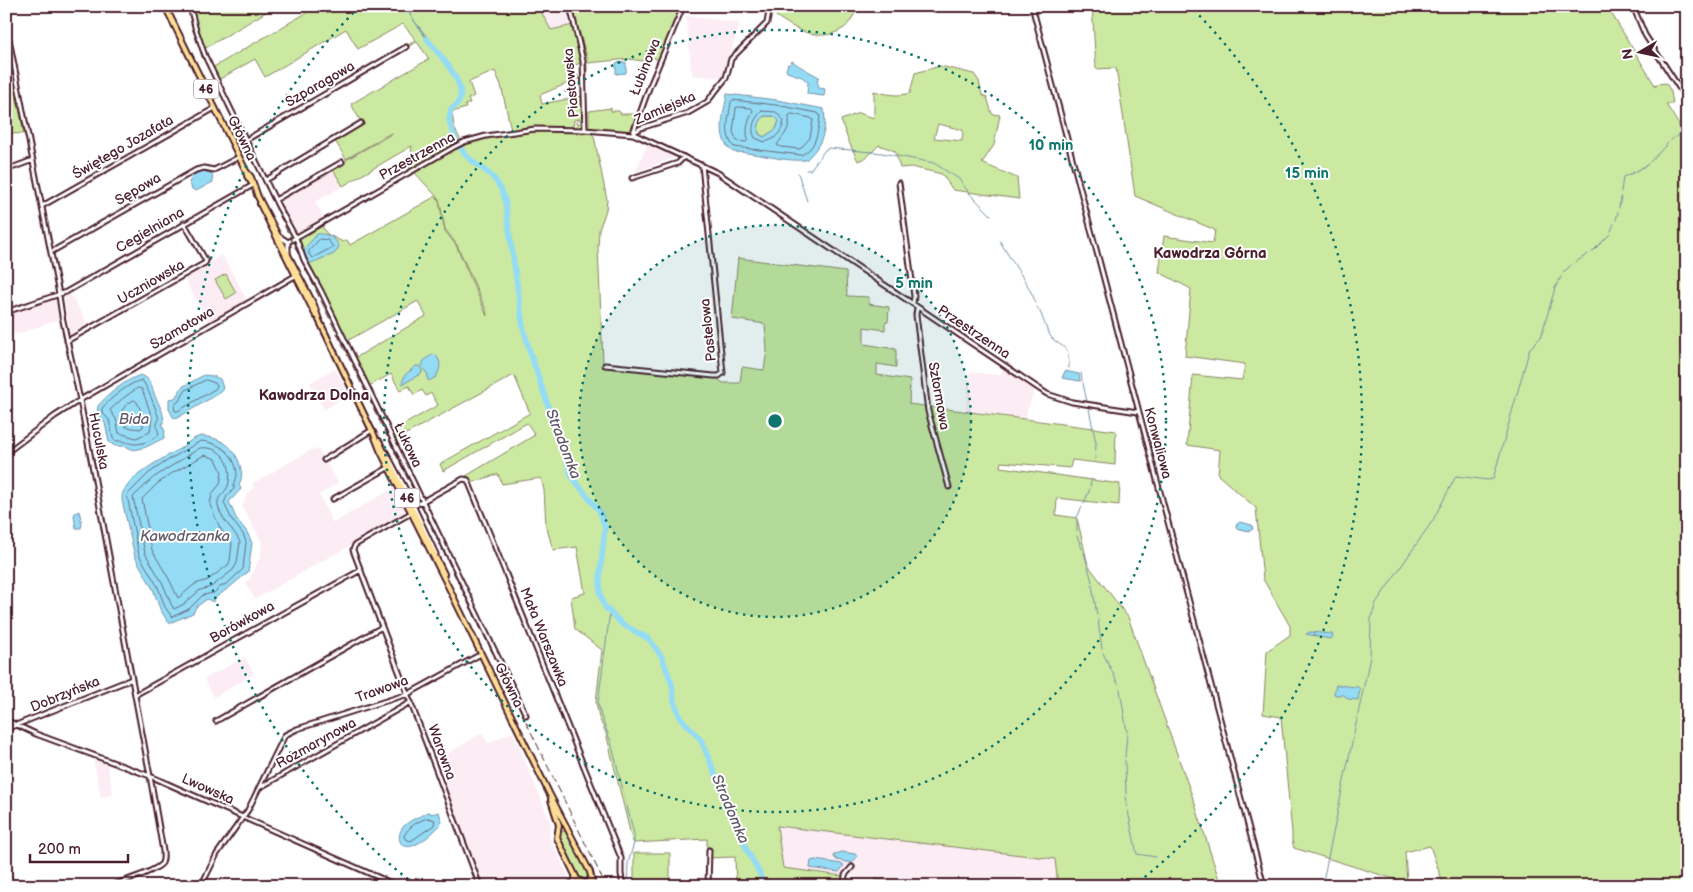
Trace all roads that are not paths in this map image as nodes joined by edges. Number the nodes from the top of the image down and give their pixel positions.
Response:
1 (165, 6) edge
2 (190, 6) edge
3 (570, 6) edge
4 (770, 6) edge
5 (1032, 6) edge
6 (1633, 6) edge
7 (682, 9) dead end
8 (6, 24) edge
9 (406, 47) dead end
10 (1687, 100) edge
11 (215, 108) junction
12 (361, 123) dead end
13 (585, 130) junction
14 (632, 134) junction
15 (246, 140) junction
16 (239, 157) junction
17 (684, 157) junction
18 (33, 160) junction
19 (342, 162) dead end
20 (702, 165) junction
21 (6, 170) edge
22 (632, 178) dead end
23 (266, 180) junction
24 (899, 183) dead end
25 (253, 185) junction
26 (258, 195) junction
27 (275, 200) junction
28 (42, 206) junction
29 (184, 223) junction
30 (279, 236) junction
31 (296, 238) junction
32 (288, 242) junction
33 (51, 252) junction
34 (288, 253) junction
35 (295, 276) junction
36 (58, 295) junction
37 (913, 304) junction
38 (917, 307) junction
39 (6, 312) edge
40 (318, 320) junction
41 (67, 342) junction
42 (605, 365) dead end
43 (80, 400) junction
44 (1138, 412) junction
45 (372, 431) junction
46 (381, 445) junction
47 (6, 452) edge
48 (324, 460) dead end
49 (388, 468) junction
50 (950, 487) dead end
51 (333, 500) dead end
52 (423, 502) junction
53 (414, 506) junction
54 (411, 513) junction
55 (440, 564) junction
56 (361, 570) junction
57 (448, 586) junction
58 (382, 627) junction
59 (481, 654) junction
60 (132, 679) junction
61 (408, 694) junction
62 (135, 695) junction
63 (411, 702) junction
64 (526, 715) dead end
65 (6, 720) edge
66 (216, 721) dead end
67 (17, 725) junction
68 (6, 729) edge
69 (150, 776) junction
70 (258, 788) junction
71 (548, 793) junction
72 (244, 816) junction
73 (559, 830) junction
74 (569, 832) junction
75 (709, 850) dead end
76 (852, 867) dead end
77 (576, 876) junction
78 (587, 884) edge
79 (109, 886) edge
80 (201, 886) edge
81 (398, 886) edge
82 (480, 886) edge
83 (567, 886) edge
84 (574, 886) edge
85 (623, 886) edge
86 (708, 886) edge
87 (844, 886) edge
88 (1264, 886) edge

1 - 11 main road, Główna / 46
2 - 15 street
3 - 13 street, Piastowska
4 - 14 street, Zamiejska
5 - 44 street, Konwaliowa
6 - 10 street
7 - 14 street, Łubinowa
8 - 18 street, Huculska
9 - 15 street, Szparagowa
11 - 16 main road, Główna / 46
11 - 28 street, Świętego Jozafata
12 - 23 street
13 - 14 street, Przestrzenna
13 - 31 street, Przestrzenna
14 - 17 street, Przestrzenna
15 - 23 street
16 - 25 main road, Główna / 46
16 - 33 street, Sępowa
17 - 20 street, Przestrzenna
17 - 22 street
18 - 21 street
18 - 28 street, Huculska
19 - 27 street
20 - 37 street, Przestrzenna
20 - 42 street, Pastelowa
23 - 27 street
24 - 37 street
25 - 26 main road, Główna / 46
25 - 29 street, Cegielniana
26 - 30 main road, Główna / 46
26 - 35 main road, Główna / 46
27 - 31 street
28 - 33 street, Huculska
29 - 36 street, Cegielniana
29 - 41 street, Uczniowska
30 - 32 street
30 - 34 main road, Główna / 46
31 - 32 street, Przestrzenna
31 - 52 street, Łukowa
32 - 34 street
33 - 36 street, Huculska
34 - 40 main road, Główna / 46
35 - 40 main road, Główna / 46
35 - 43 street, Szamotowa
36 - 39 street, Cegielniana
36 - 41 street, Huculska
37 - 38 street, Przestrzenna
38 - 44 street, Przestrzenna
38 - 50 street, Sztormowa
40 - 45 main road, Główna / 46
41 - 43 street, Huculska
43 - 47 street, Szamotowa
43 - 60 street, Huculska
44 - 88 street, Konwaliowa
45 - 46 main road, Główna / 46
45 - 48 street
45 - 49 main road, Główna / 46
46 - 53 street, Główna
46 - 55 main road, Główna / 46
49 - 51 street
49 - 54 main road, Główna / 46
52 - 53 street, Mała Warszawka
52 - 64 street, Łukowa
52 - 85 street, Mała Warszawka
53 - 55 street, Główna
54 - 56 street, Warowna
54 - 57 main road, Główna / 46
55 - 57 main road, Główna / 46
56 - 58 street, Warowna
56 - 62 street, Borówkowa
57 - 59 main road, Główna / 46
58 - 61 street, Warowna
58 - 66 street
59 - 61 street, Trawowa
59 - 71 main road, Główna / 46
60 - 62 street, Huculska
60 - 67 street, Dobrzyńska
61 - 63 street, Warowna
61 - 70 street, Trawowa
62 - 69 street, Huculska
63 - 70 street, Rozmarynowa
63 - 82 street, Warowna
65 - 67 street, Lwowska
67 - 68 street, Dobrzyńska
67 - 69 street, Lwowska
69 - 72 street, Lwowska
69 - 79 street, Huculska
70 - 72 street
71 - 73 main road, Główna / 46
71 - 74 main road, Główna / 46
72 - 80 street
72 - 81 street, Lwowska
73 - 74 main road
73 - 77 main road, 46
74 - 78 main road, 46
75 - 86 street
76 - 87 street
77 - 78 main road, 46
77 - 83 street
78 - 84 street

